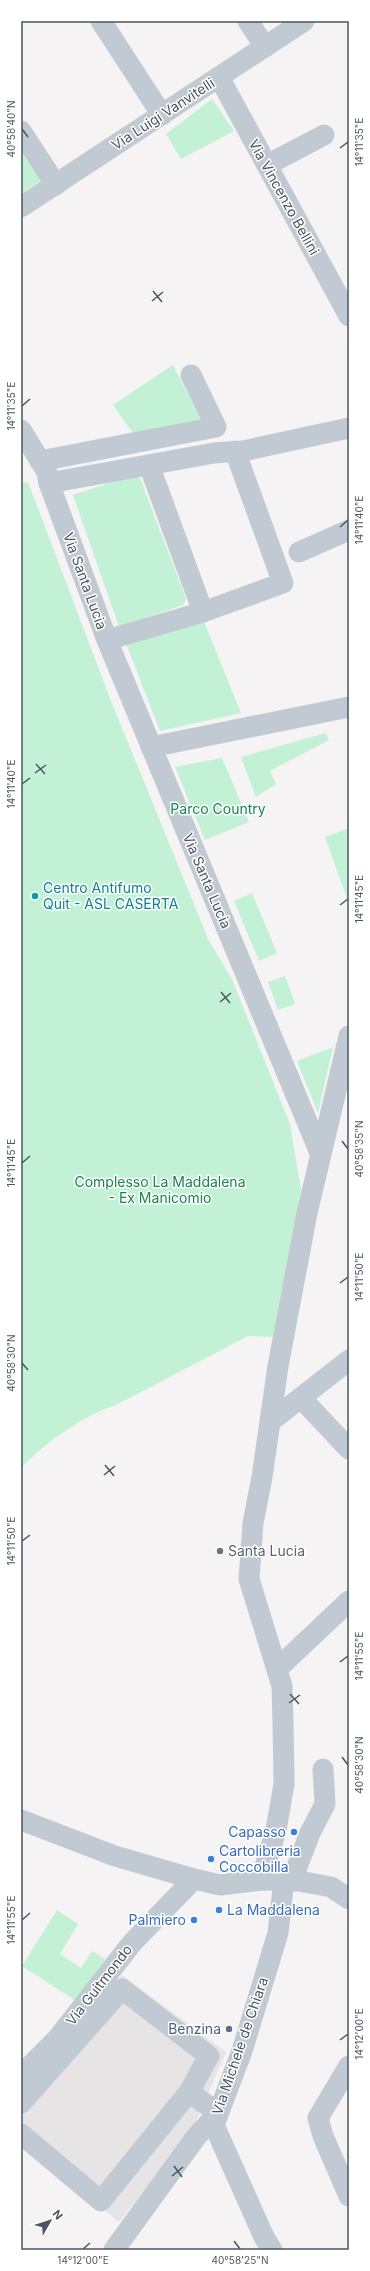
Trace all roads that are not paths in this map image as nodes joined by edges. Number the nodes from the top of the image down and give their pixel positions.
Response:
1 (101, 21) edge
2 (248, 21) edge
3 (304, 21) edge
4 (265, 47) junction
5 (219, 77) junction
6 (162, 115) junction
7 (21, 131) edge
8 (324, 135) dead end
9 (267, 165) junction
10 (56, 185) junction
11 (21, 207) edge
12 (349, 316) edge
13 (190, 375) dead end
14 (349, 428) edge
15 (21, 430) edge
16 (234, 451) junction
17 (148, 465) junction
18 (45, 472) junction
19 (349, 530) edge
20 (299, 552) dead end
21 (203, 612) junction
22 (107, 640) junction
23 (349, 707) edge
24 (151, 747) junction
25 (349, 1036) edge
26 (320, 1153) junction
27 (349, 1360) edge
28 (301, 1398) junction
29 (271, 1421) junction
30 (349, 1449) edge
31 (349, 1602) edge
32 (277, 1669) junction
33 (323, 1769) dead end
34 (21, 1820) edge
35 (194, 1879) junction
36 (261, 1880) junction
37 (288, 1880) junction
38 (349, 1899) edge
39 (349, 2066) edge
40 (21, 2075) edge
41 (190, 2092) junction
42 (21, 2103) edge
43 (218, 2113) junction
44 (21, 2134) edge
45 (349, 2196) edge
46 (115, 2250) edge
47 (272, 2250) edge

1 - 6 street
2 - 4 street
3 - 4 street, Via Luigi Vanvitelli
4 - 5 street, Via Luigi Vanvitelli
5 - 6 street, Via Luigi Vanvitelli
5 - 9 street, Via Vincenzo Bellini
6 - 10 street, Via Luigi Vanvitelli
7 - 10 street
8 - 9 street
9 - 12 street, Via Vincenzo Bellini
10 - 11 street, Via Luigi Vanvitelli
13 - 18 street
14 - 16 street
15 - 18 street, Via Santa Lucia
16 - 17 street
16 - 21 street
17 - 18 street
17 - 21 street
18 - 22 street, Via Santa Lucia
19 - 20 street
21 - 22 street
22 - 24 street, Via Santa Lucia
23 - 24 street
24 - 26 street, Via Santa Lucia
25 - 26 street
26 - 29 street
27 - 28 street
28 - 29 street
28 - 30 street
29 - 32 street
31 - 32 street
32 - 36 street
33 - 37 street, Via Michele de Chiara
34 - 35 street
35 - 36 street
35 - 40 street, Via Guitmondo
36 - 37 street
37 - 38 street
37 - 43 street, Via Michele de Chiara
39 - 45 street
41 - 42 street
41 - 43 street
41 - 44 street
43 - 46 street
43 - 47 street, Via Michele de Chiara

